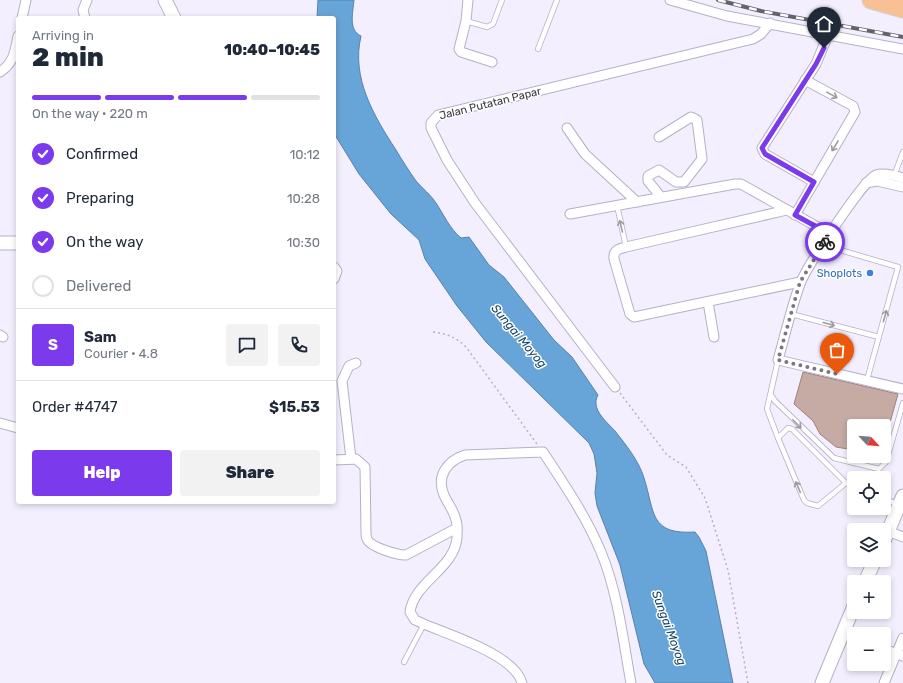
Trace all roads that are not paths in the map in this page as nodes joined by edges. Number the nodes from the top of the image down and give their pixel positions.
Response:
1 (26, 0) edge
2 (87, 0) edge
3 (165, 0) edge
4 (468, 0) edge
5 (502, 0) edge
6 (557, 0) edge
7 (670, 0) edge
8 (871, 0) edge
9 (903, 9) edge
10 (22, 16) edge
11 (84, 16) edge
12 (173, 16) edge
13 (466, 21) junction
14 (770, 23) junction
15 (828, 34) junction
16 (16, 43) edge
17 (538, 49) dead end
18 (903, 49) edge
19 (492, 62) dead end
20 (0, 72) edge
21 (806, 80) junction
22 (567, 128) dead end
23 (659, 137) dead end
24 (903, 152) edge
25 (899, 177) edge
26 (814, 182) junction
27 (866, 184) junction
28 (903, 187) edge
29 (661, 197) junction
30 (637, 202) junction
31 (617, 205) junction
32 (791, 212) junction
33 (570, 214) dead end
34 (830, 234) junction
35 (0, 243) edge
36 (16, 243) edge
37 (823, 245) junction
38 (626, 247) junction
39 (800, 282) junction
40 (708, 302) junction
41 (791, 314) junction
42 (714, 337) dead end
43 (879, 337) junction
44 (778, 360) junction
45 (356, 362) dead end
46 (867, 380) junction
47 (615, 387) road end
48 (903, 389) edge
49 (771, 395) junction
50 (903, 403) edge
51 (0, 423) edge
52 (16, 427) edge
53 (778, 438) junction
54 (813, 439) junction
55 (807, 445) junction
56 (351, 459) junction
57 (336, 460) edge
58 (846, 482) joint
59 (891, 499) edge
60 (901, 501) edge
61 (891, 524) edge
62 (457, 528) junction
63 (891, 536) edge
64 (903, 537) edge
65 (424, 624) junction
66 (847, 638) edge
67 (903, 638) edge
68 (900, 655) edge
69 (404, 662) dead end
70 (522, 683) edge
71 (631, 683) edge
72 (822, 683) edge
73 (884, 683) edge

1 - 10 street
2 - 11 street
3 - 12 street
4 - 13 street
5 - 13 lane
6 - 17 lane
7 - 14 street
8 - 9 highway
13 - 19 street
14 - 15 street
14 - 47 street, Jalan Putatan Papar
15 - 18 street
15 - 21 street
16 - 20 street
21 -> 26 street
21 - 26 street
22 - 30 street
23 - 29 street
24 - 25 lane
25 - 27 street
26 - 32 street
27 - 28 street
27 - 34 street
29 - 30 street
29 - 32 street
30 - 31 street
31 - 33 street
38 -> 31 lane
32 - 34 street
32 - 38 street
34 - 37 street
35 - 36 street
37 - 39 street
43 -> 37 lane
38 - 40 street
39 - 40 street
39 - 41 street
40 - 42 street
41 -> 43 lane
41 - 44 street
43 - 46 lane
44 - 46 street
44 - 49 lane
45 - 56 street
46 - 48 street
49 - 53 lane
49 -> 54 lane
50 - 54 lane
51 - 52 street
53 - 55 lane
58 -> 53 lane
54 - 55 lane
55 - 58 lane
56 - 57 street
56 - 62 street
59 - 60 lane
60 - 61 street
62 - 65 street
62 - 71 street
63 - 64 street
65 - 69 lane
65 - 70 street
66 - 72 street
67 - 68 street
68 - 73 street

